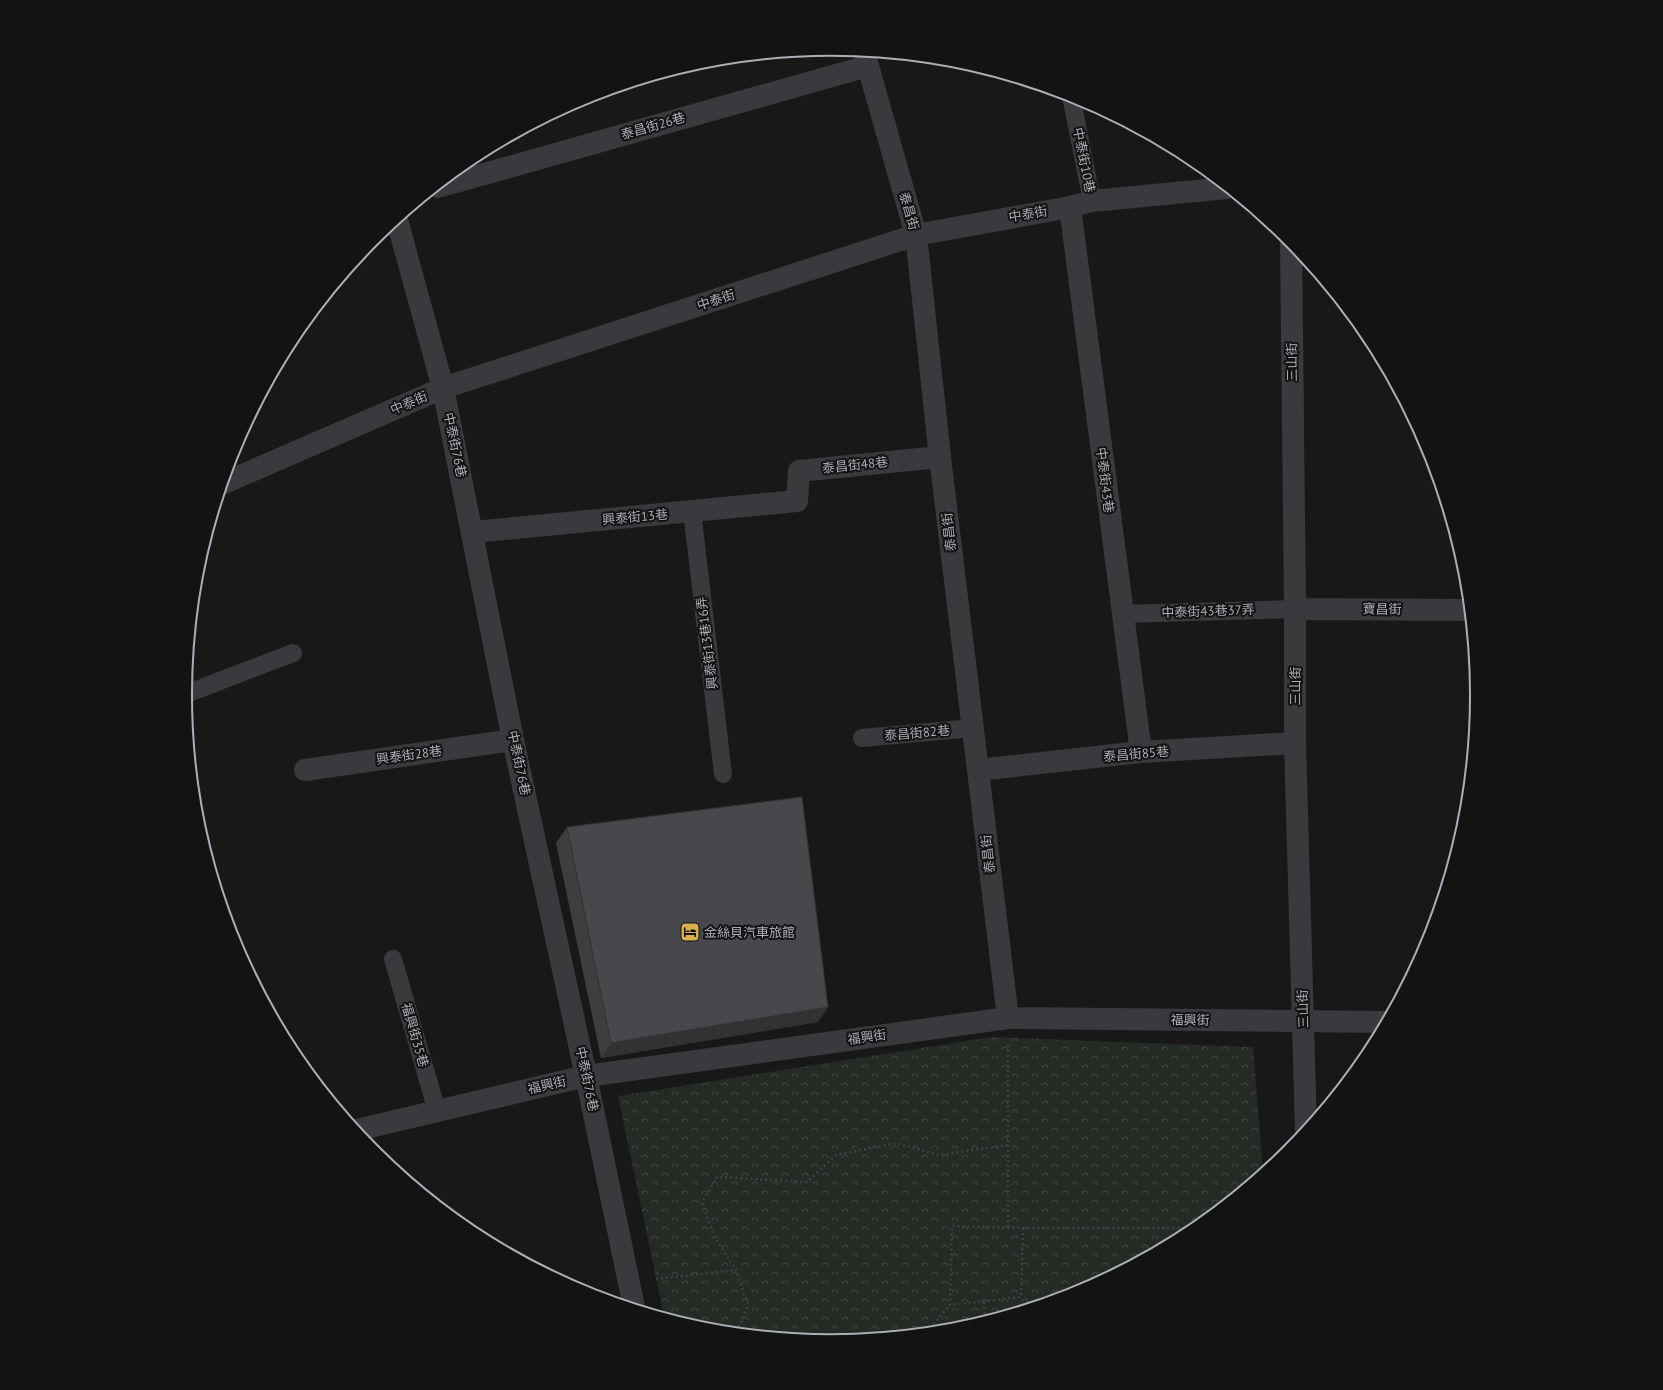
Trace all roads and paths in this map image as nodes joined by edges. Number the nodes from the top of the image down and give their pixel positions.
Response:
1 (866, 59) edge
2 (1073, 104) edge
3 (449, 184) edge
4 (1221, 189) edge
5 (1092, 201) junction
6 (1070, 207) junction
7 (398, 226) edge
8 (916, 235) junction
9 (1291, 252) edge
10 (444, 388) junction
11 (940, 457) junction
12 (230, 481) edge
13 (797, 501) joint
14 (692, 511) junction
15 (473, 532) junction
16 (1295, 609) junction
17 (1465, 610) edge
18 (1122, 614) junction
19 (293, 653) dead end
20 (192, 692) edge
21 (973, 728) junction
22 (862, 738) dead end
23 (513, 740) junction
24 (1295, 743) junction
25 (1141, 752) junction
26 (305, 770) dead end
27 (978, 770) junction
28 (723, 774) dead end
29 (393, 959) dead end
30 (1008, 1018) junction
31 (1304, 1022) junction
32 (1381, 1022) edge
33 (586, 1076) junction
34 (437, 1111) junction
35 (1306, 1123) edge
36 (363, 1129) edge
37 (1008, 1146) junction
38 (1008, 1228) junction
39 (1023, 1228) junction
40 (1184, 1228) edge
41 (736, 1270) junction
42 (656, 1279) dead end
43 (633, 1302) edge
44 (984, 1302) junction
45 (950, 1305) junction
46 (985, 1315) edge
47 (931, 1326) edge
48 (738, 1327) edge

1 - 3 street, 泰昌街26巷
1 - 8 street, 泰昌街
2 - 5 lane, 中泰街10巷
4 - 5 street, 中泰街
5 - 6 street, 中泰街
6 - 8 street, 中泰街
6 - 18 street, 中泰街43巷
7 - 10 street, 中泰街76巷
8 - 10 street, 中泰街
8 - 11 street, 泰昌街
9 - 16 street, 三山街
10 - 12 street, 中泰街
10 - 15 street, 中泰街76巷
11 - 13 street, 泰昌街48巷
11 - 21 street, 泰昌街
13 - 14 street, 興泰街13巷
14 - 15 street, 興泰街13巷
14 - 28 lane, 興泰街13巷16弄
15 - 23 street, 中泰街76巷
16 - 17 street, 寶昌街
16 - 18 lane, 中泰街43巷37弄
16 - 24 street, 三山街
18 - 25 street, 中泰街43巷
19 - 20 lane
21 - 22 lane, 泰昌街82巷
21 - 27 street, 泰昌街
23 - 26 street, 興泰街28巷
23 - 33 street, 中泰街76巷
24 - 25 street, 泰昌街85巷
24 - 31 street, 三山街
25 - 27 street, 泰昌街85巷
27 - 30 street, 泰昌街
29 - 34 lane, 福興街35巷
30 - 31 street, 福興街
30 - 33 street, 福興街
30 - 37 path
31 - 32 street, 福興街
31 - 35 street, 三山街
33 - 34 street, 福興街
33 - 43 street, 中泰街76巷
34 - 36 street, 福興街
37 - 38 path
37 - 41 path
38 - 39 path
38 - 45 path
39 - 40 path
39 - 44 path
41 - 42 path
41 - 48 path
44 - 45 path
44 - 46 path
45 - 47 path

